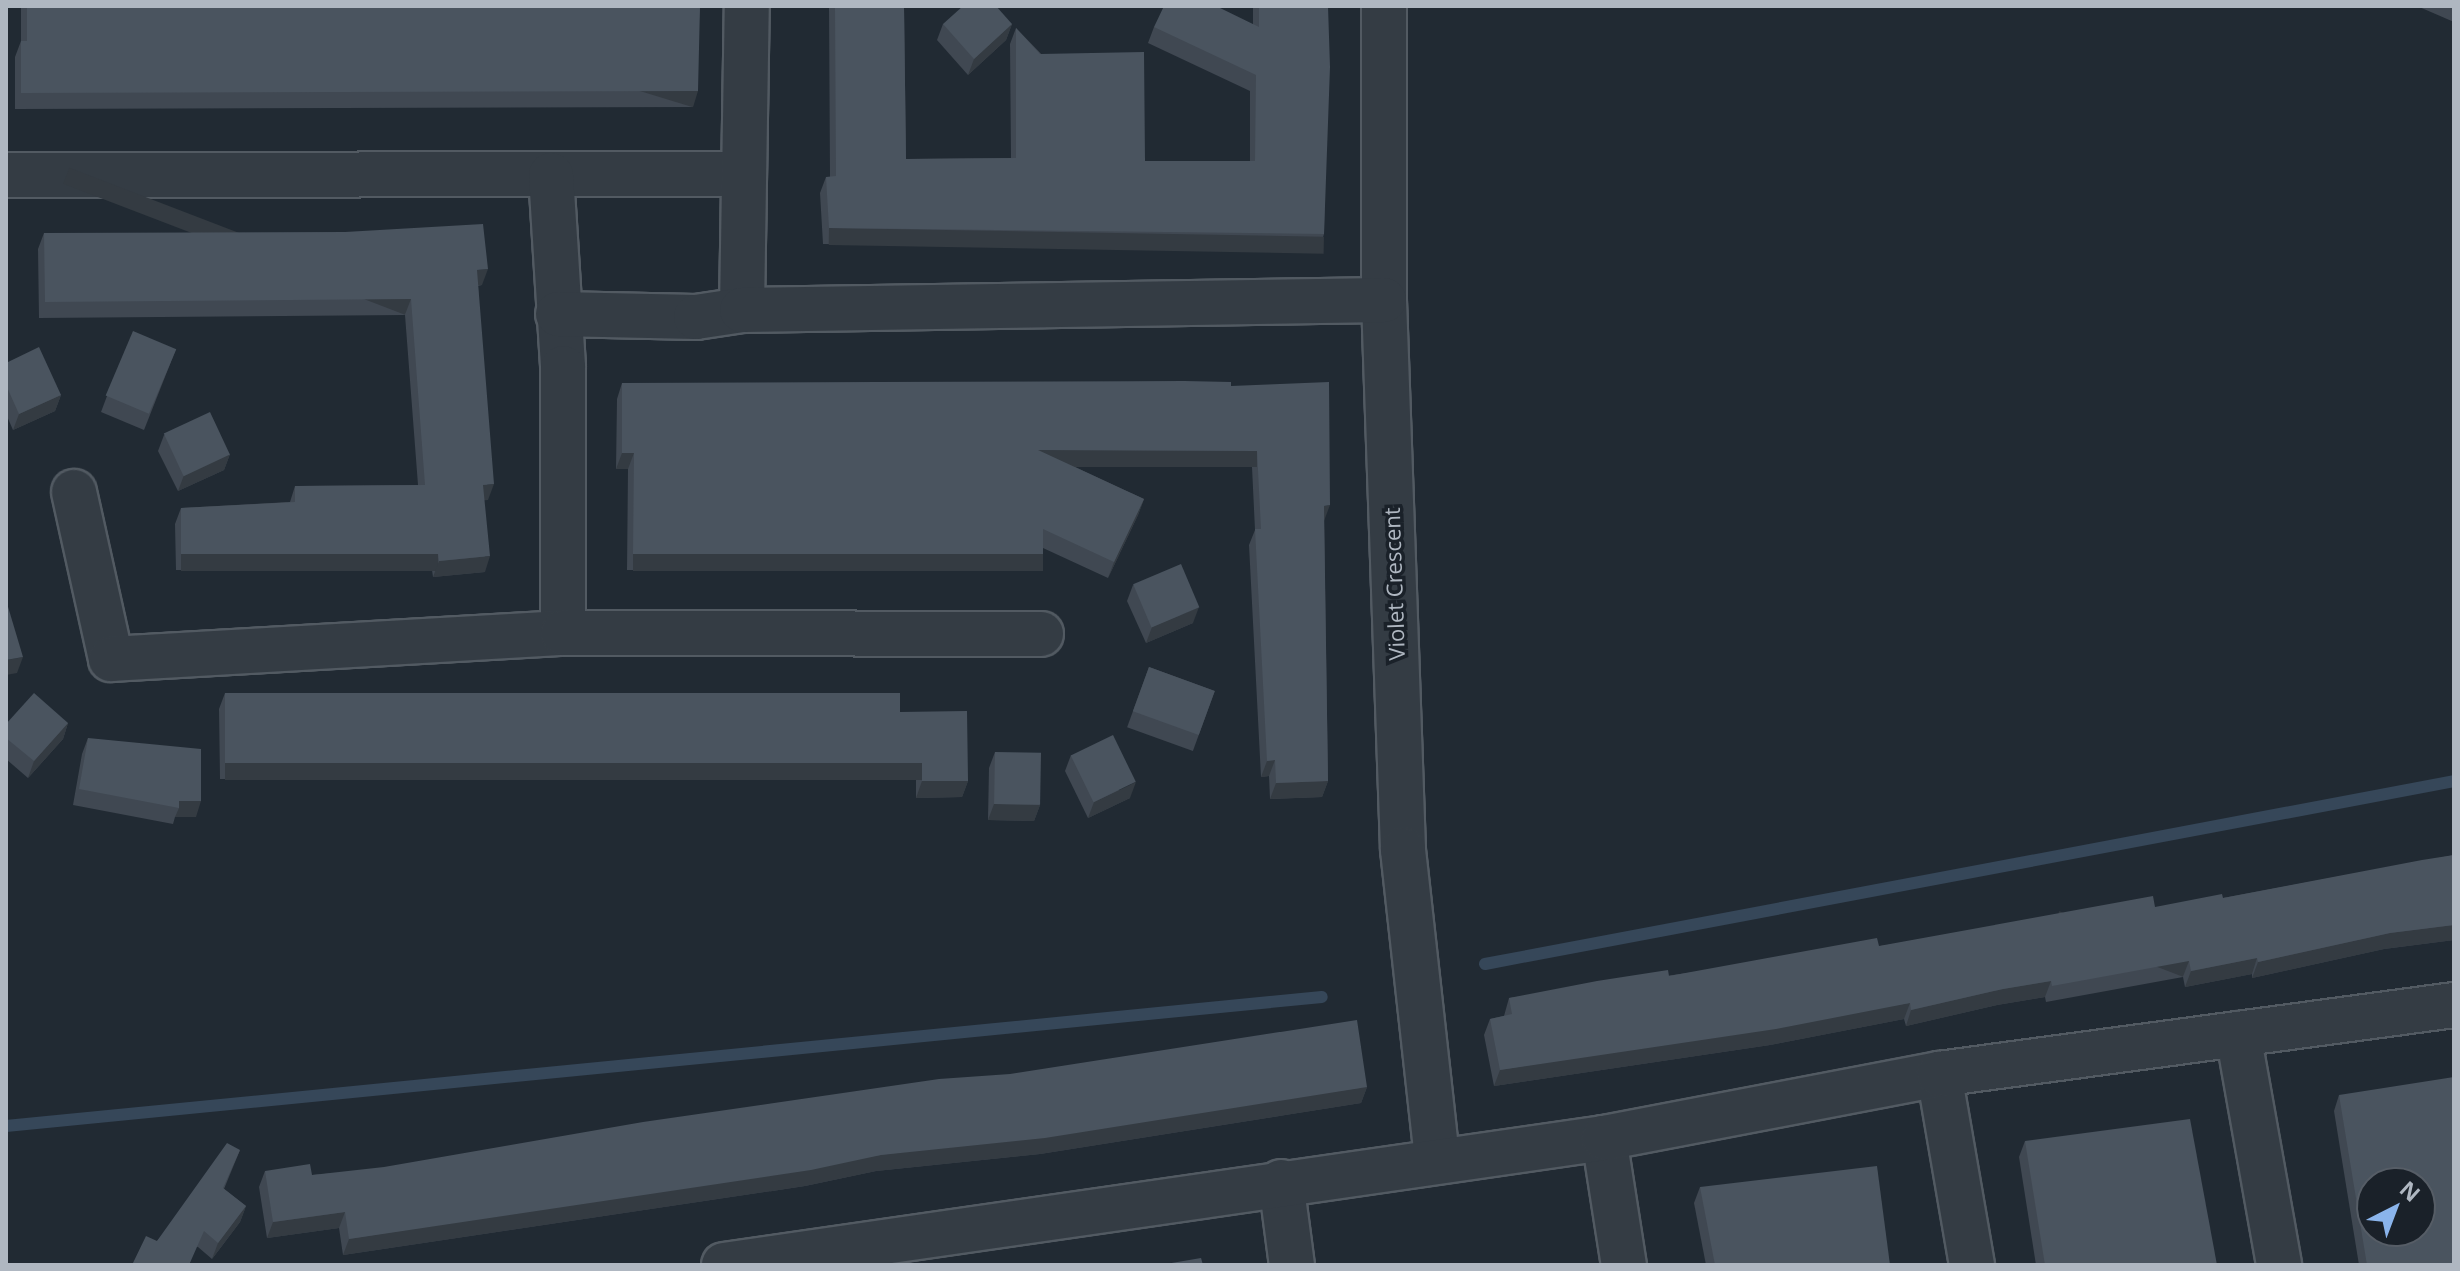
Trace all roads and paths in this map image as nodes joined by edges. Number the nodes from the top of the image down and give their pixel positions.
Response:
1 (747, 6) edge
2 (1384, 6) edge
3 (743, 174) junction
4 (6, 175) edge
5 (551, 175) junction
6 (1384, 300) junction
7 (742, 310) junction
8 (558, 314) junction
9 (74, 492) dead end
10 (563, 633) junction
11 (1041, 634) dead end
12 (2454, 1005) edge
13 (2238, 1034) junction
14 (1939, 1074) junction
15 (1604, 1138) junction
16 (1437, 1159) junction
17 (1281, 1182) junction
18 (955, 1248) edge
19 (724, 1265) edge
20 (1292, 1265) edge
21 (1624, 1265) edge
22 (1972, 1265) edge
23 (2279, 1265) edge

1 - 3 street
2 - 6 street, Violet Crescent
3 - 5 street
3 - 7 street
4 - 5 street
5 - 8 street
6 - 7 street
6 - 16 street, Violet Crescent
7 - 8 street
8 - 10 street
9 - 10 street
10 - 11 street
12 - 13 street
13 - 14 street
13 - 23 street
14 - 15 street
14 - 22 street
15 - 16 street
15 - 21 street
16 - 17 street
17 - 18 street
17 - 20 street
18 - 19 street

